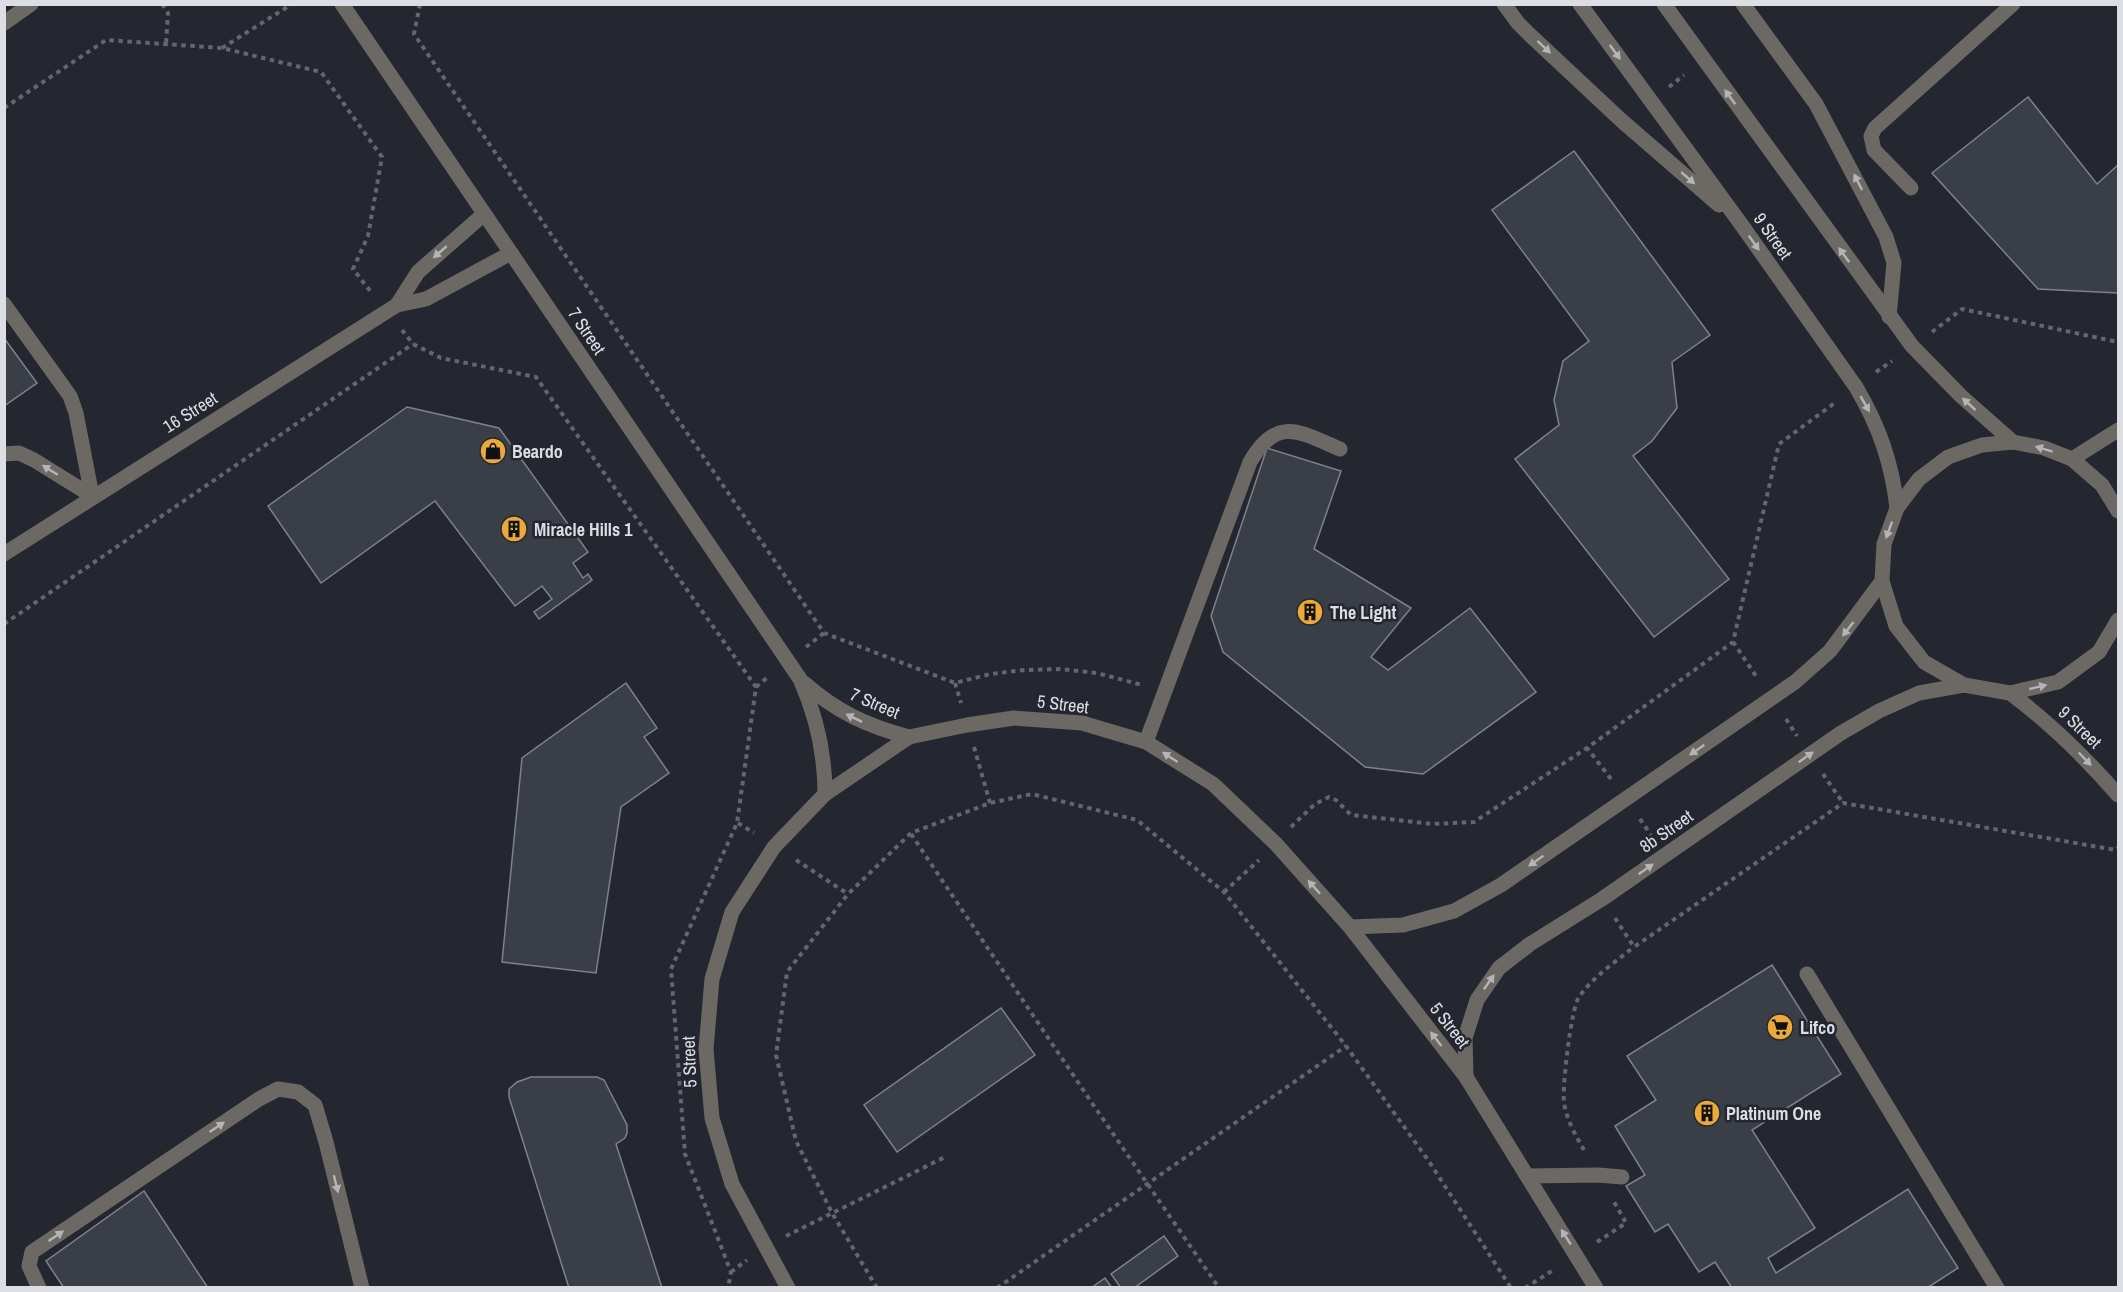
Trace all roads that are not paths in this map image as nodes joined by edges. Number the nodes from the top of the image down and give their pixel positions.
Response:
1 (31, 4) edge
2 (342, 4) edge
3 (1504, 4) edge
4 (1580, 4) edge
5 (1664, 4) edge
6 (1743, 4) edge
7 (2013, 4) edge
8 (4, 23) edge
9 (1911, 188) dead end
10 (484, 214) junction
11 (1741, 224) junction
12 (511, 253) junction
13 (4, 304) edge
14 (392, 308) junction
15 (1889, 316) junction
16 (2118, 430) edge
17 (2013, 442) junction
18 (1340, 449) dead end
19 (4, 454) edge
20 (2072, 459) junction
21 (92, 496) junction
22 (1897, 508) junction
23 (2118, 511) edge
24 (4, 554) edge
25 (1882, 581) junction
26 (2118, 620) edge
27 (800, 680) junction
28 (1964, 685) junction
29 (2010, 693) junction
30 (909, 737) junction
31 (1146, 742) junction
32 (825, 794) junction
33 (2118, 795) edge
34 (1350, 927) junction
35 (1807, 974) dead end
36 (1466, 1077) junction
37 (1528, 1176) junction
38 (1622, 1177) dead end
39 (33, 1285) edge
40 (362, 1287) edge
41 (789, 1287) edge
42 (1596, 1287) edge
43 (1997, 1287) edge

1 - 8 street
2 - 10 street, 7 Street
3 -> 11 street
4 -> 11 street, 9 Street
15 -> 5 street
15 -> 6 street
7 - 9 street
10 - 12 street, 7 Street
10 -> 14 street, 16 Street
11 -> 22 street, 9 Street
12 - 14 street, 16 Street
12 - 27 street, 7 Street
13 - 21 street
14 - 21 street, 16 Street
17 -> 15 street
16 - 20 street
20 -> 17 street
17 - 22 street
18 - 31 street
21 -> 19 street
20 - 23 street
21 - 24 street, 16 Street
22 -> 25 street
25 - 28 street
25 -> 34 street
29 -> 26 street
30 -> 27 street, 7 Street
27 - 32 street, 7 Street
28 - 29 street
36 -> 28 street, 8b Street
29 -> 33 street, 9 Street
30 - 31 street, 5 Street
30 - 32 street, 5 Street
34 -> 31 street, 5 Street
32 - 41 street, 5 Street
36 -> 34 street, 5 Street
35 - 43 street
36 - 37 street, 5 Street
37 - 38 street
42 -> 37 street, 5 Street
39 -> 40 street

